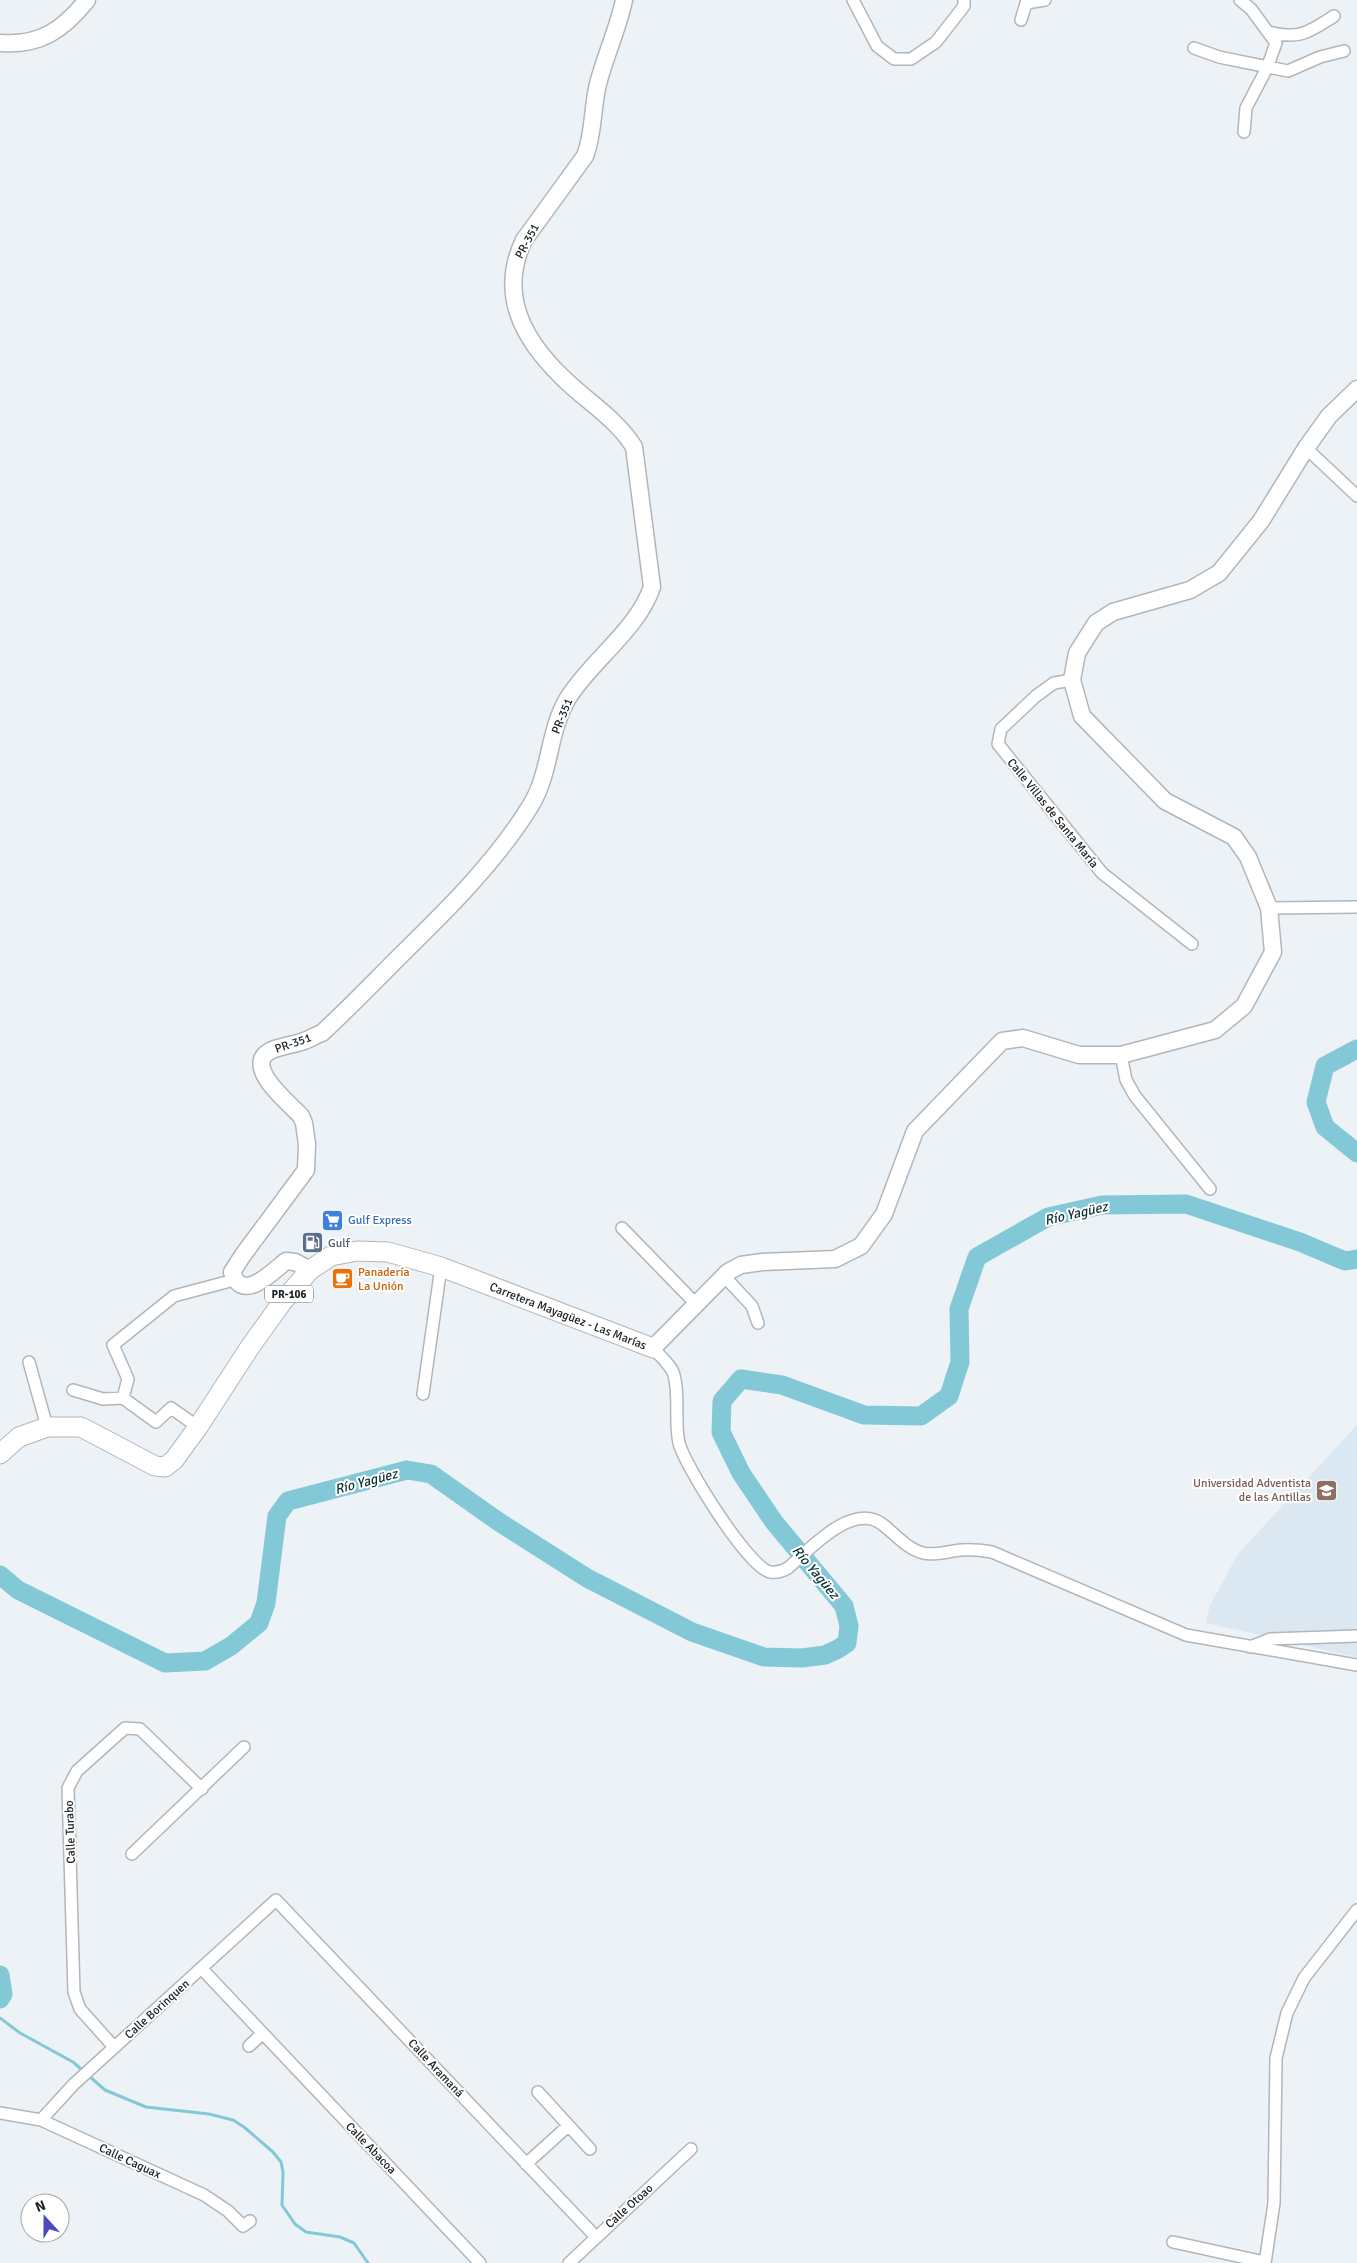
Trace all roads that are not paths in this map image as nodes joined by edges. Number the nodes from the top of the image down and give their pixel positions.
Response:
1 (87, 0) edge
2 (624, 0) edge
3 (853, 0) edge
4 (964, 0) edge
5 (1045, 0) edge
6 (1240, 0) edge
7 (1026, 2) edge
8 (1334, 16) dead end
9 (1021, 20) dead end
10 (1270, 32) junction
11 (0, 43) edge
12 (1194, 48) dead end
13 (1344, 51) dead end
14 (1267, 68) junction
15 (1244, 132) dead end
16 (1357, 390) edge
17 (1306, 448) junction
18 (1357, 496) edge
19 (1072, 680) junction
20 (1357, 907) edge
21 (1269, 908) junction
22 (1192, 944) dead end
23 (1121, 1055) junction
24 (1210, 1189) dead end
25 (622, 1228) dead end
26 (441, 1267) junction
27 (310, 1270) junction
28 (724, 1276) junction
29 (234, 1280) junction
30 (696, 1304) junction
31 (758, 1323) dead end
32 (653, 1348) junction
33 (29, 1362) dead end
34 (73, 1390) dead end
35 (423, 1394) dead end
36 (123, 1398) junction
37 (47, 1427) junction
38 (198, 1427) junction
39 (0, 1454) edge
40 (1357, 1636) edge
41 (1248, 1648) junction
42 (1357, 1665) edge
43 (244, 1747) dead end
44 (202, 1789) junction
45 (132, 1854) dead end
46 (276, 1900) joint
47 (1357, 1910) edge
48 (202, 1969) junction
49 (262, 2034) junction
50 (249, 2046) dead end
51 (114, 2047) junction
52 (538, 2092) dead end
53 (0, 2113) edge
54 (41, 2120) junction
55 (568, 2126) junction
56 (691, 2149) dead end
57 (590, 2150) dead end
58 (526, 2164) junction
59 (250, 2221) dead end
60 (596, 2237) junction
61 (1173, 2242) dead end
62 (1265, 2262) edge
63 (480, 2263) edge
64 (569, 2263) edge

1 - 11 street
2 - 29 street, PR-351 / PR-351
3 - 4 street
5 - 7 street
6 - 10 street
7 - 9 street
8 - 10 street
10 - 14 street
12 - 14 street
13 - 14 street
14 - 15 street
16 - 17 street, Carretera Mayagüez - Las Marías
17 - 18 street
17 - 19 street, Carretera Mayagüez - Las Marías
19 - 21 street, Carretera Mayagüez - Las Marías
19 - 22 street, Calle Villas de Santa María
20 - 21 street
21 - 23 street, Carretera Mayagüez - Las Marías
23 - 24 street
23 - 28 street, Carretera Mayagüez - Las Marías
25 - 30 street
26 - 27 main road, Carretera Mayagüez - Las Marías / PR-106
26 - 32 main road, Carretera Mayagüez - Las Marías / PR-106
26 - 35 street
27 - 29 street
27 - 38 main road, Carretera Mayagüez - Las Marías / PR-106
28 - 30 street, Carretera Mayagüez - Las Marías
28 - 31 street
29 - 36 street
30 - 32 street, Carretera Mayagüez - Las Marías
32 - 41 street
33 - 37 street
34 - 36 street
36 - 38 street
37 - 38 main road, Carretera Mayagüez - Las Marías / PR-106
37 - 39 main road, Carretera Mayagüez - Las Marías / PR-106
40 - 41 street
41 - 42 street
43 - 44 street
44 - 45 street
44 - 51 street, Calle Turabo
46 - 48 street, Calle Borinquen
46 - 58 street, Calle Aramaná
47 - 62 street
48 - 49 street, Calle Abacoa
48 - 51 street, Calle Borinquen
49 - 50 street
49 - 63 street, Calle Abacoa
51 - 54 street, Calle Borinquen
52 - 55 street
53 - 54 street, Calle Caguax
54 - 59 street, Calle Caguax
55 - 57 street
55 - 58 street
56 - 60 street, Calle Otoao
58 - 60 street, Calle Aramaná
60 - 64 street, Calle Otoao
61 - 62 street

